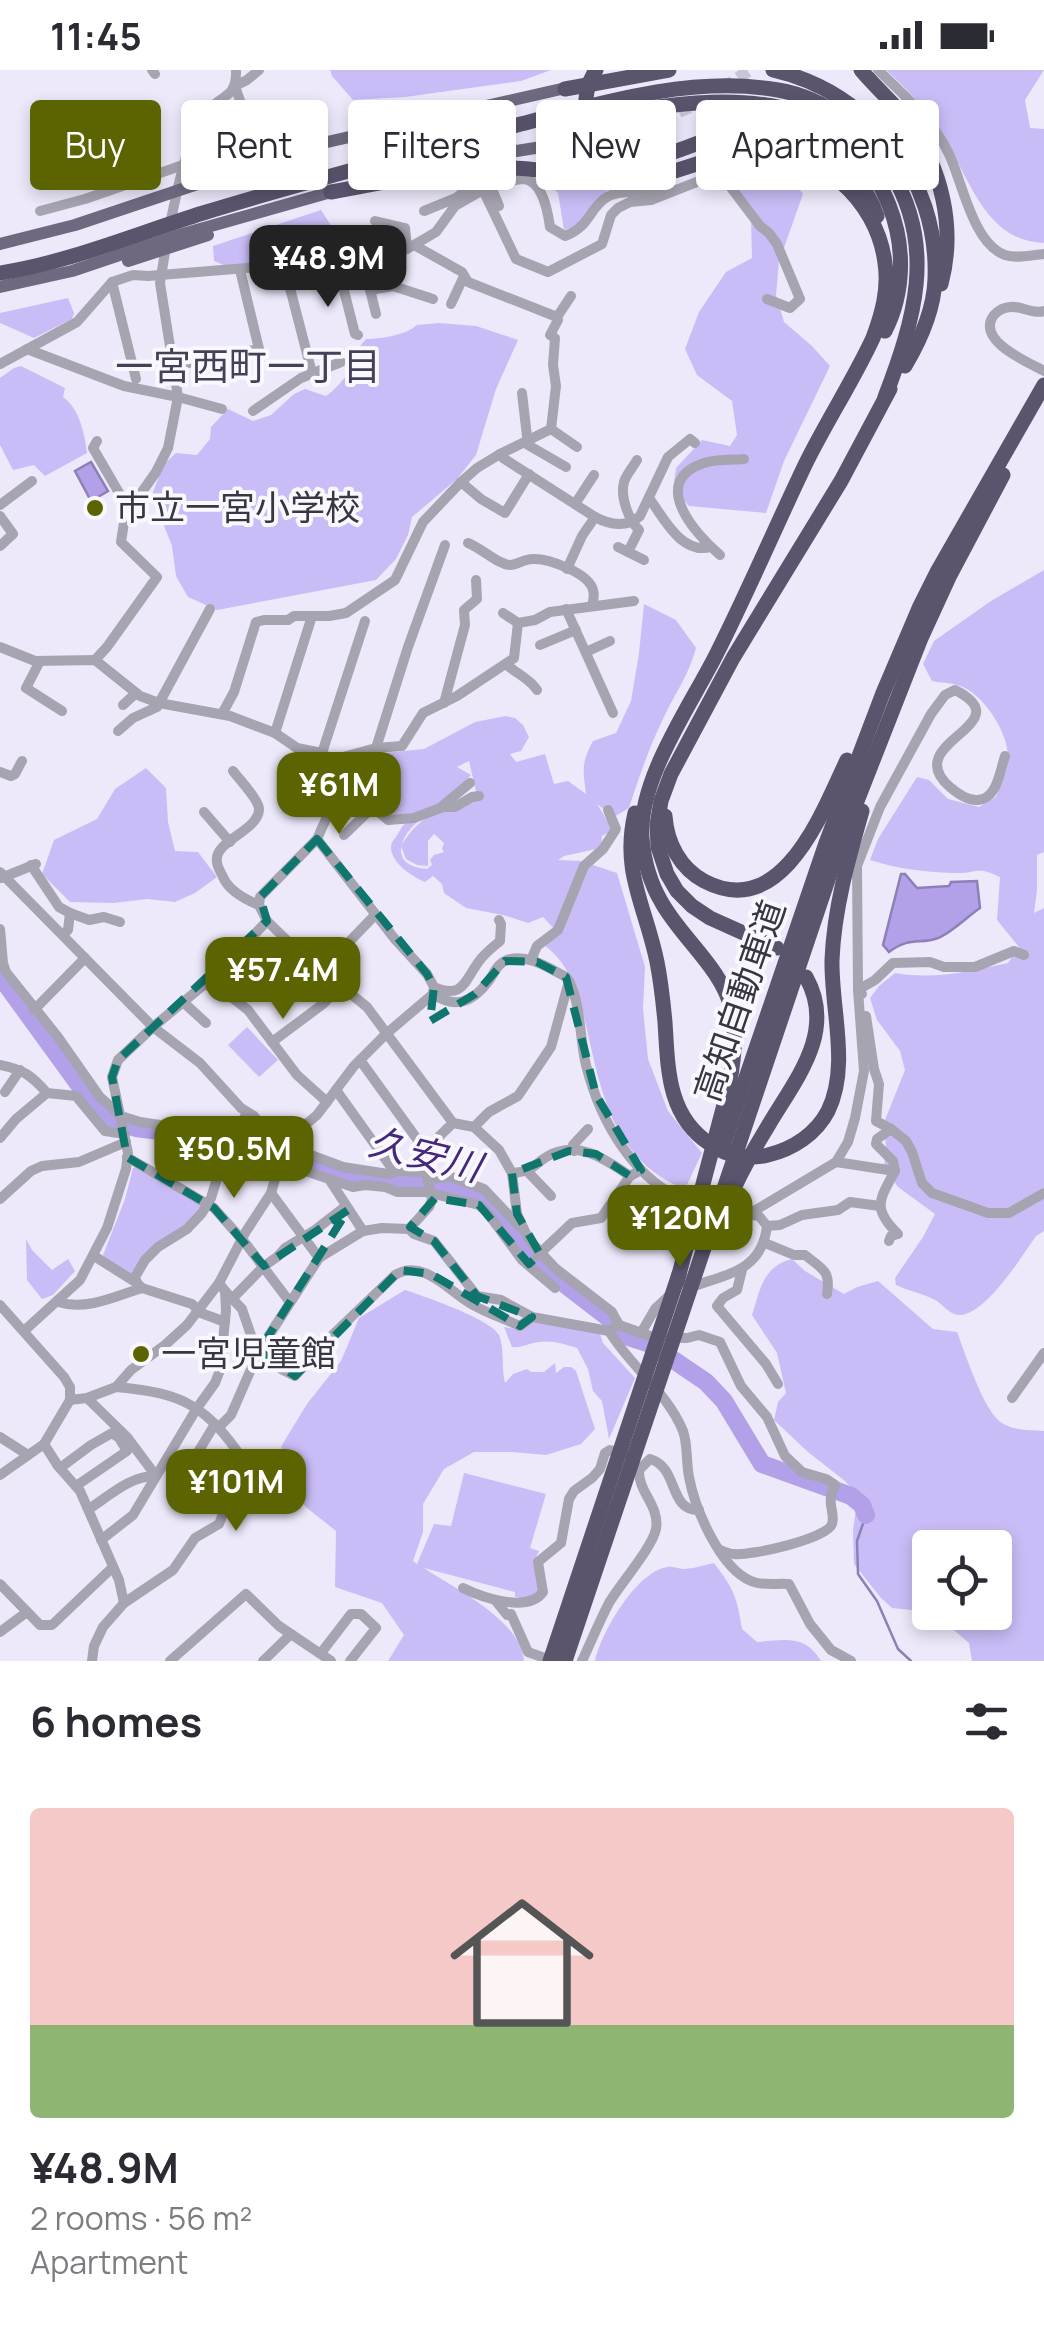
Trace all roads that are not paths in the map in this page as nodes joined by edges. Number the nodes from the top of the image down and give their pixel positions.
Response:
1 (236, 70) edge
2 (259, 70) edge
3 (596, 70) edge
4 (630, 70) edge
5 (669, 70) edge
6 (773, 70) edge
7 (861, 70) edge
8 (878, 70) edge
9 (236, 86) junction
10 (565, 89) junction
11 (223, 100) edge
12 (240, 100) edge
13 (516, 125) edge
14 (516, 132) edge
15 (328, 142) edge
16 (536, 148) edge
17 (348, 171) edge
18 (181, 178) edge
19 (181, 179) edge
20 (181, 180) edge
21 (184, 190) edge
22 (467, 190) edge
23 (331, 192) junction
24 (666, 194) junction
25 (457, 200) junction
26 (500, 206) dead end
27 (424, 210) dead end
28 (40, 211) dead end
29 (375, 221) dead end
30 (0, 235) edge
31 (177, 240) junction
32 (0, 244) edge
33 (411, 247) junction
34 (334, 251) junction
35 (362, 252) junction
36 (1044, 254) edge
37 (886, 264) junction
38 (284, 265) junction
39 (240, 270) junction
40 (0, 273) edge
41 (161, 274) junction
42 (464, 276) junction
43 (112, 282) junction
44 (0, 287) edge
45 (370, 290) junction
46 (0, 295) edge
47 (571, 296) dead end
48 (768, 299) dead end
49 (433, 300) dead end
50 (451, 304) dead end
51 (1044, 311) edge
52 (376, 314) dead end
53 (556, 318) junction
54 (925, 329) junction
55 (358, 335) dead end
56 (27, 349) junction
57 (342, 362) dead end
58 (0, 364) edge
59 (173, 366) junction
60 (1044, 371) edge
61 (312, 373) junction
62 (851, 378) junction
63 (136, 379) dead end
64 (1044, 385) edge
65 (522, 393) dead end
66 (178, 397) junction
67 (885, 397) junction
68 (1044, 402) edge
69 (222, 409) dead end
70 (254, 411) dead end
71 (552, 429) junction
72 (98, 442) dead end
73 (526, 442) junction
74 (694, 443) dead end
75 (577, 447) dead end
76 (500, 454) junction
77 (744, 459) dead end
78 (637, 460) dead end
79 (566, 467) dead end
80 (528, 474) junction
81 (594, 475) dead end
82 (32, 481) dead end
83 (461, 482) junction
84 (649, 498) junction
85 (0, 504) edge
86 (575, 504) junction
87 (129, 510) junction
88 (0, 516) edge
89 (595, 517) junction
90 (631, 522) junction
91 (468, 543) dead end
92 (446, 544) dead end
93 (0, 546) edge
94 (644, 560) dead end
95 (567, 569) junction
96 (476, 580) dead end
97 (634, 601) dead end
98 (592, 606) junction
99 (920, 606) junction
100 (566, 609) junction
101 (210, 610) dead end
102 (502, 612) dead end
103 (312, 616) junction
104 (365, 621) dead end
105 (518, 624) junction
106 (576, 630) junction
107 (610, 642) dead end
108 (540, 645) dead end
109 (0, 647) edge
110 (586, 652) junction
111 (95, 660) junction
112 (40, 661) junction
113 (507, 664) junction
114 (537, 690) dead end
115 (136, 693) junction
116 (897, 698) junction
117 (444, 702) junction
118 (158, 703) junction
119 (123, 706) dead end
120 (62, 710) dead end
121 (614, 713) dead end
122 (222, 714) junction
123 (118, 730) dead end
124 (275, 733) junction
125 (376, 748) junction
126 (674, 752) junction
127 (1005, 756) dead end
128 (327, 757) junction
129 (22, 761) dead end
130 (233, 770) dead end
131 (0, 772) edge
132 (470, 783) dead end
133 (479, 796) dead end
134 (346, 798) junction
135 (373, 808) junction
136 (440, 808) junction
137 (608, 810) dead end
138 (204, 812) dead end
139 (344, 834) dead end
140 (316, 839) junction
141 (230, 842) junction
142 (2, 876) edge
143 (258, 906) junction
144 (70, 912) junction
145 (375, 916) junction
146 (498, 920) dead end
147 (267, 921) junction
148 (120, 922) dead end
149 (0, 929) edge
150 (63, 934) junction
151 (1024, 955) dead end
152 (85, 958) junction
153 (530, 960) junction
154 (791, 964) junction
155 (322, 970) junction
156 (569, 982) junction
157 (197, 986) junction
158 (342, 986) junction
159 (434, 990) junction
160 (858, 990) junction
161 (184, 1002) junction
162 (34, 1010) junction
163 (206, 1023) dead end
164 (153, 1027) junction
165 (386, 1034) junction
166 (272, 1042) junction
167 (360, 1060) junction
168 (0, 1065) edge
169 (20, 1070) junction
170 (336, 1090) junction
171 (5, 1092) dead end
172 (47, 1093) junction
173 (327, 1102) junction
174 (247, 1113) junction
175 (121, 1116) junction
176 (453, 1123) junction
177 (474, 1128) junction
178 (588, 1129) dead end
179 (892, 1129) junction
180 (728, 1132) junction
181 (233, 1136) junction
182 (0, 1138) edge
183 (125, 1138) junction
184 (172, 1141) dead end
185 (278, 1148) junction
186 (226, 1150) junction
187 (425, 1150) junction
188 (574, 1151) junction
189 (128, 1157) junction
190 (280, 1162) junction
191 (836, 1162) junction
192 (398, 1171) junction
193 (895, 1171) junction
194 (528, 1172) junction
195 (512, 1173) junction
196 (636, 1173) junction
197 (329, 1179) junction
198 (429, 1184) junction
199 (271, 1193) junction
200 (1044, 1193) edge
201 (551, 1196) dead end
202 (0, 1199) edge
203 (208, 1204) junction
204 (346, 1206) junction
205 (880, 1206) junction
206 (749, 1214) junction
207 (766, 1226) junction
208 (521, 1227) junction
209 (408, 1228) junction
210 (363, 1231) junction
211 (304, 1237) junction
212 (242, 1239) junction
213 (889, 1241) dead end
214 (765, 1242) junction
215 (540, 1254) junction
216 (94, 1256) junction
217 (319, 1258) junction
218 (529, 1264) junction
219 (264, 1266) junction
220 (742, 1270) junction
221 (140, 1286) junction
222 (555, 1288) dead end
223 (225, 1290) junction
224 (827, 1294) dead end
225 (289, 1301) junction
226 (58, 1302) junction
227 (0, 1305) edge
228 (198, 1310) junction
229 (532, 1317) junction
230 (225, 1322) junction
231 (614, 1328) junction
232 (25, 1330) junction
233 (641, 1332) junction
234 (260, 1351) junction
235 (1044, 1354) edge
236 (778, 1384) dead end
237 (116, 1387) junction
238 (88, 1398) junction
239 (1012, 1398) dead end
240 (70, 1400) junction
241 (651, 1404) junction
242 (198, 1408) junction
243 (216, 1426) junction
244 (0, 1437) edge
245 (44, 1444) junction
246 (128, 1450) junction
247 (28, 1455) junction
248 (646, 1462) junction
249 (60, 1468) junction
250 (148, 1474) junction
251 (0, 1475) edge
252 (76, 1486) junction
253 (232, 1494) junction
254 (609, 1507) junction
255 (88, 1510) junction
256 (700, 1510) junction
257 (101, 1540) junction
258 (719, 1550) junction
259 (113, 1567) junction
260 (1, 1588) edge
261 (464, 1588) dead end
262 (495, 1600) junction
263 (124, 1603) junction
264 (27, 1612) junction
265 (0, 1632) edge
266 (291, 1634) junction
267 (326, 1657) edge
268 (92, 1661) edge
269 (170, 1661) edge
270 (263, 1661) edge
271 (350, 1661) edge
272 (552, 1661) edge
273 (565, 1661) edge
274 (582, 1661) edge
275 (851, 1661) edge

1 - 9 street
2 - 9 street
3 - 37 highway
4 - 10 main road
5 - 10 highway
6 - 54 highway
7 - 54 highway
8 - 36 street
9 - 11 street
9 - 12 street
10 - 15 main road
13 - 67 highway
14 - 62 highway
16 - 23 main road
17 - 40 highway
18 - 28 street
19 - 30 main road
20 - 32 main road
21 - 41 street
22 - 25 street
23 - 31 main road
23 - 37 highway
24 - 25 street
24 - 26 street
24 - 48 street
25 - 27 street
25 - 33 street
29 - 33 street
31 - 44 main road
31 - 46 main road
33 - 35 street
33 - 42 street
34 - 35 street
34 - 38 street
34 - 55 street
35 - 45 street
37 - 62 highway
38 - 39 street
38 - 61 street
39 - 41 street
39 - 59 street
41 - 43 street
41 - 59 street
42 - 50 street
42 - 53 street
43 - 56 street
43 - 63 street
45 - 49 street
45 - 52 street
47 - 53 street
51 - 60 street
53 - 71 street
54 - 67 highway
56 - 58 street
56 - 66 street
57 - 61 street
59 - 66 street
61 - 70 street
62 - 126 highway
64 - 99 highway, 高知自動車道
65 - 73 street
66 - 69 street
66 - 87 street
67 - 126 highway
68 - 116 highway, 高知自動車道
71 - 73 street
71 - 75 street
72 - 87 street
73 - 76 street
73 - 79 street
74 - 84 street
76 - 80 street
76 - 83 street
77 - 84 street
78 - 90 street
80 - 83 street
80 - 86 street
81 - 86 street
82 - 85 street
83 - 103 street
84 - 90 street
86 - 89 street
87 - 111 street
88 - 93 street
89 - 90 street
89 - 95 street
90 - 94 street
91 - 95 street
92 - 125 street
95 - 98 street
96 - 117 street
97 - 98 street
98 - 100 street
99 - 126 highway
99 - 154 highway, 高知自動車道
100 - 105 street
100 - 106 street
101 - 118 street
102 - 105 street
103 - 122 street
103 - 124 street
104 - 128 street
105 - 113 street
106 - 108 street
106 - 110 street
107 - 110 street
109 - 112 street
110 - 121 street
111 - 112 street
111 - 115 street
112 - 120 street
113 - 114 street
113 - 117 street
115 - 118 street
115 - 119 street
116 - 126 highway
116 - 154 highway, 高知自動車道
117 - 125 street
118 - 122 street
118 - 123 street
122 - 124 street
124 - 128 street
125 - 128 street
126 - 154 highway
126 - 180 highway
127 - 160 street
128 - 134 street
129 - 131 street
130 - 141 street
132 - 136 street
133 - 136 street
134 - 135 street
134 - 140 street
135 - 136 street
135 - 139 street
137 - 153 street
138 - 141 street
140 - 143 street
140 - 145 street
141 - 143 street
142 - 144 street
142 - 150 street
143 - 147 street
144 - 148 street
144 - 150 street
145 - 155 street
145 - 159 street
146 - 159 street
147 - 155 street
147 - 157 street
149 - 162 street
150 - 152 street
151 - 160 street
152 - 162 street
152 - 164 street
153 - 156 street
153 - 159 street
154 - 180 highway, 高知自動車道
154 - 241 highway
155 - 158 street
156 - 177 street
156 - 196 street
157 - 161 street
157 - 166 street
158 - 165 street
158 - 166 street
159 - 165 street
160 - 179 street
160 - 191 street
161 - 163 street
161 - 164 street
162 - 175 street
164 - 174 street
164 - 175 street
165 - 167 street
165 - 176 street
166 - 173 street
167 - 170 street
167 - 187 street
168 - 169 street
169 - 171 street
169 - 172 street
170 - 173 street
170 - 192 street
172 - 182 street
172 - 183 street
173 - 185 street
174 - 181 street
174 - 185 street
175 - 181 street
175 - 183 street
176 - 177 street
176 - 187 street
177 - 195 street
178 - 188 street
179 - 193 street
179 - 200 street
180 - 241 highway, 高知自動車道
180 - 254 highway, 高知自動車道
181 - 185 street
181 - 186 street
183 - 189 street
183 - 202 street
184 - 186 street
185 - 190 street
185 - 192 street
186 - 190 street
186 - 203 street
187 - 198 street
188 - 194 street
188 - 196 street
189 - 203 street
189 - 216 street
190 - 197 street
190 - 199 street
191 - 193 street
191 - 206 street
192 - 198 street
193 - 205 street
194 - 195 street
194 - 201 street
195 - 208 street
196 - 206 street
196 - 215 street
197 - 198 street
197 - 204 street
198 - 208 street
198 - 209 street
198 - 218 street
199 - 211 street
199 - 212 street
203 - 212 street
203 - 221 street
204 - 210 street
204 - 211 street
205 - 207 street
205 - 213 street
206 - 207 street
207 - 214 street
208 - 215 street
209 - 210 street
209 - 229 street
210 - 217 street
211 - 217 street
211 - 219 street
212 - 219 street
212 - 223 street
214 - 220 street
214 - 224 street
215 - 218 street
215 - 231 street
216 - 221 street
216 - 226 street
217 - 225 street
218 - 222 street
219 - 223 street
219 - 225 street
220 - 233 street
220 - 236 street
221 - 226 street
221 - 228 street
223 - 228 street
223 - 230 street
223 - 234 street
225 - 234 street
226 - 232 street
227 - 232 street
228 - 230 street
228 - 237 street
229 - 231 street
229 - 234 street
230 - 242 street
231 - 233 street
231 - 256 street
232 - 240 street
233 - 258 street
234 - 243 street
235 - 239 street
237 - 238 street
237 - 242 street
238 - 240 street
238 - 250 street
240 - 245 street
241 - 254 highway, 高知自動車道
242 - 243 street
242 - 250 street
243 - 253 street
243 - 253 street
244 - 247 street
245 - 247 street
245 - 249 street
246 - 249 street
246 - 250 street
246 - 252 street
247 - 251 street
248 - 256 street
248 - 262 street
248 - 274 street
249 - 252 street
250 - 255 street
250 - 257 street
252 - 255 street
253 - 263 street
254 - 272 highway, 高知自動車道
254 - 273 highway, 高知自動車道
255 - 257 street
256 - 258 street
257 - 259 street
258 - 275 street
259 - 263 street
259 - 264 street
260 - 264 street
261 - 262 street
262 - 272 street
263 - 268 street
264 - 265 street
266 - 267 street
266 - 269 street
266 - 270 street
267 - 271 street

